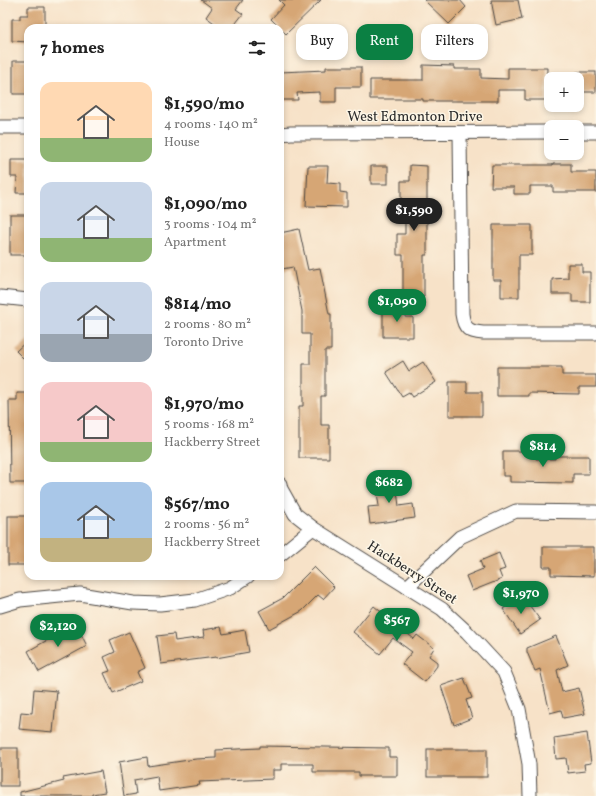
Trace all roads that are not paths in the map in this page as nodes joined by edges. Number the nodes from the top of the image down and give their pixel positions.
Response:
1 (0, 127) edge
2 (24, 127) edge
3 (544, 132) edge
4 (584, 132) edge
5 (596, 132) edge
6 (460, 133) junction
7 (284, 134) edge
8 (0, 297) edge
9 (24, 300) edge
10 (596, 333) edge
11 (284, 494) edge
12 (596, 512) edge
13 (313, 528) junction
14 (284, 551) edge
15 (242, 580) edge
16 (407, 587) junction
17 (0, 606) edge
18 (530, 796) edge

1 - 2 street
3 - 6 street, West Edmonton Drive
4 - 5 street
6 - 7 street, West Edmonton Drive
6 - 10 street
8 - 9 street
11 - 13 street, Hackberry Street
12 - 16 street
13 - 14 street
13 - 16 street, Hackberry Street
15 - 17 street
16 - 18 street, Hackberry Street

